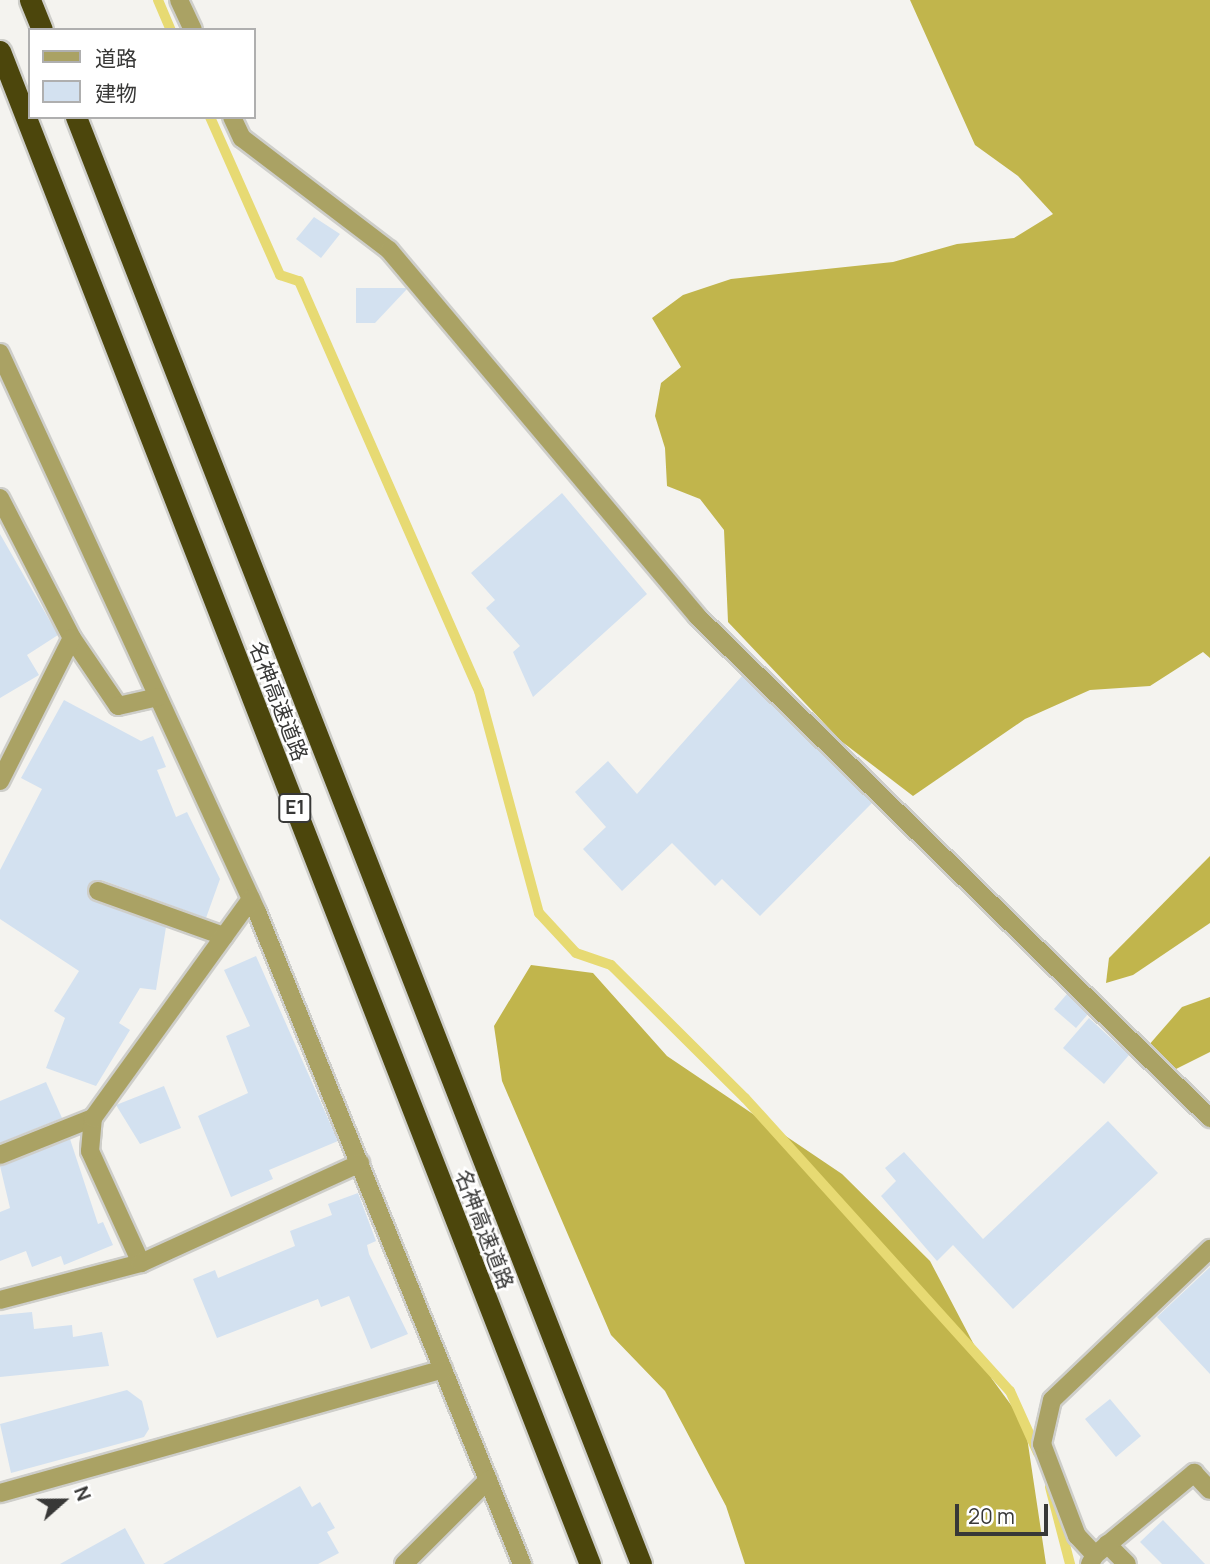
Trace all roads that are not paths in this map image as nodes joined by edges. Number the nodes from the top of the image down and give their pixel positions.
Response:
1 (30, 0) edge
2 (180, 0) edge
3 (41, 28) edge
4 (192, 28) edge
5 (0, 51) edge
6 (77, 119) edge
7 (233, 119) edge
8 (0, 353) edge
9 (0, 499) edge
10 (72, 638) junction
11 (158, 697) junction
12 (0, 781) edge
13 (98, 891) dead end
14 (251, 898) junction
15 (224, 936) junction
16 (93, 1118) junction
17 (1210, 1118) edge
18 (0, 1155) edge
19 (360, 1163) junction
20 (1210, 1249) edge
21 (141, 1263) junction
22 (0, 1300) edge
23 (443, 1369) junction
24 (488, 1480) junction
25 (1210, 1490) edge
26 (0, 1493) edge
27 (1097, 1554) edge
28 (404, 1564) edge
29 (522, 1564) edge
30 (590, 1564) edge
31 (641, 1564) edge
32 (1127, 1564) edge

1 - 3 highway
2 - 4 street
5 - 30 highway, 名神高速道路 / E1
6 - 31 highway, 名神高速道路 / E1
7 - 17 street
8 - 11 street
9 - 10 street
10 - 11 street
10 - 12 street
11 - 14 street
13 - 15 street
14 - 15 street
14 - 19 street
15 - 16 street
16 - 18 street
16 - 21 street
19 - 21 street
19 - 23 street
20 - 27 street
21 - 22 street
23 - 24 street
23 - 26 street
24 - 28 street
24 - 29 street
25 - 27 street
27 - 32 street

